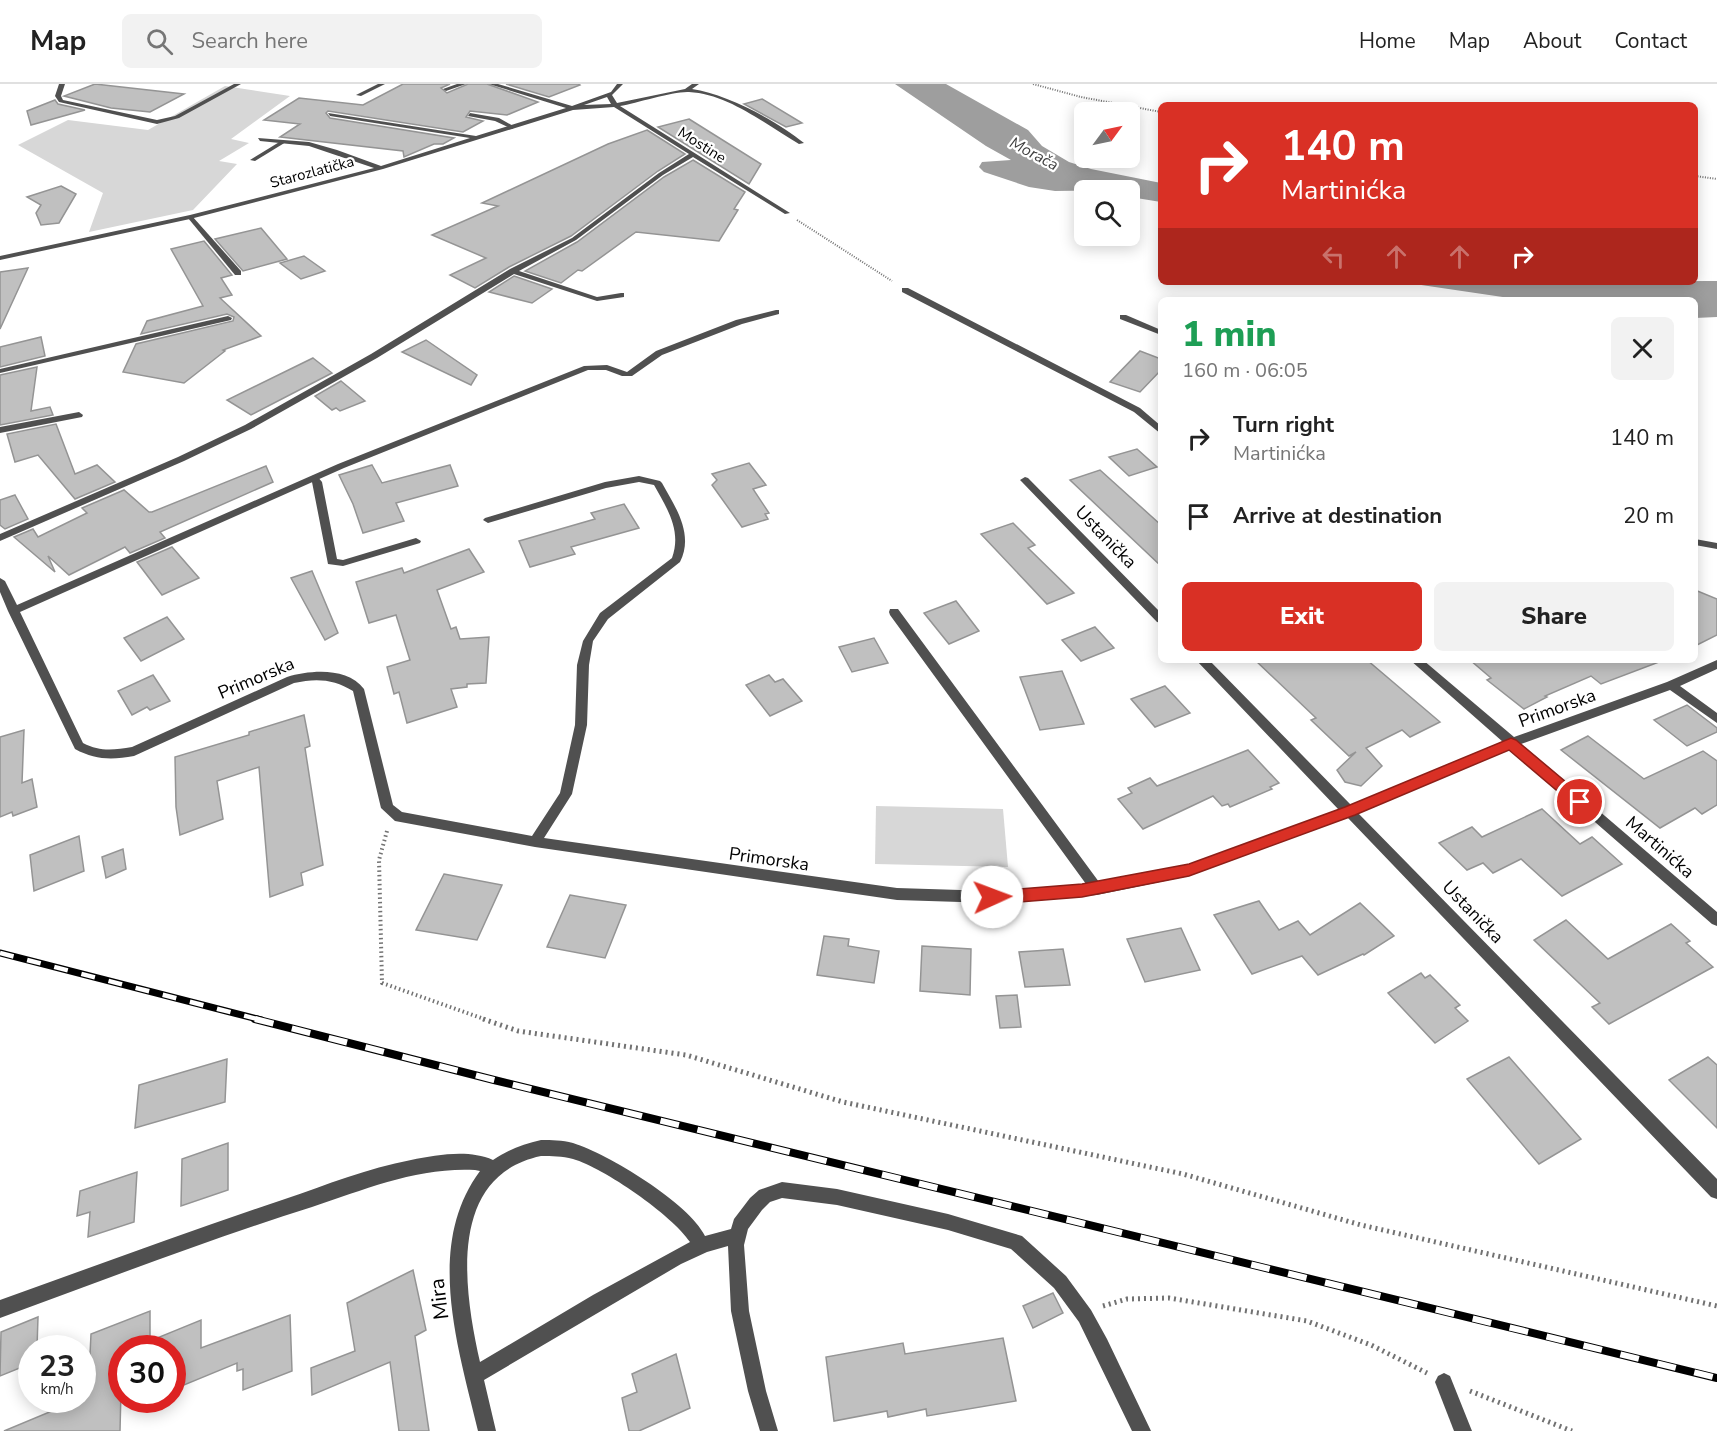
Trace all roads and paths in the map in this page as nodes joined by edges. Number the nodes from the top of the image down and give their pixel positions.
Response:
1 (62, 84) edge
2 (237, 84) edge
3 (382, 84) edge
4 (463, 84) edge
5 (492, 84) edge
6 (620, 84) edge
7 (696, 84) edge
8 (1033, 84) edge
9 (446, 89) dead end
10 (687, 90) junction
11 (359, 95) dead end
12 (609, 95) junction
13 (615, 105) junction
14 (572, 108) junction
15 (1158, 111) edge
16 (330, 114) dead end
17 (470, 115) dead end
18 (512, 127) junction
19 (477, 137) junction
20 (260, 139) dead end
21 (283, 142) junction
22 (801, 142) dead end
23 (692, 155) junction
24 (253, 160) dead end
25 (381, 168) junction
26 (1698, 176) edge
27 (1717, 179) edge
28 (787, 213) joint
29 (190, 217) junction
30 (0, 258) edge
31 (513, 270) junction
32 (238, 273) dead end
33 (905, 290) joint
34 (621, 296) dead end
35 (776, 312) dead end
36 (1123, 317) dead end
37 (228, 318) dead end
38 (1158, 332) edge
39 (0, 371) edge
40 (79, 415) dead end
41 (1158, 428) edge
42 (0, 430) edge
43 (314, 478) junction
44 (1025, 480) dead end
45 (488, 520) dead end
46 (0, 538) edge
47 (416, 541) dead end
48 (1698, 543) edge
49 (1717, 546) edge
50 (0, 581) edge
51 (13, 611) junction
52 (894, 612) dead end
53 (1158, 616) edge
54 (1205, 663) edge
55 (1419, 663) edge
56 (1717, 664) edge
57 (1671, 685) junction
58 (1717, 719) edge
59 (1511, 743) junction
60 (1350, 811) junction
61 (392, 813) junction
62 (535, 842) junction
63 (1097, 889) junction
64 (1717, 920) edge
65 (494, 1169) junction
66 (1717, 1191) edge
67 (737, 1236) junction
68 (701, 1246) junction
69 (1717, 1306) edge
70 (0, 1309) edge
71 (1085, 1316) junction
72 (475, 1375) junction
73 (1444, 1382) junction
74 (487, 1431) edge
75 (769, 1431) edge
76 (1142, 1431) edge
77 (1463, 1431) edge
78 (1572, 1431) edge

1 - 2 street
3 - 11 street
4 - 9 street
5 - 14 street
6 - 12 street, Starozlatička
7 - 10 street
8 - 15 path
10 - 13 street
10 - 22 street
12 - 13 street, Mostine
12 - 14 street, Starozlatička
13 - 14 street
13 - 23 street, Mostine
14 - 18 street, Starozlatička
16 - 19 street
17 - 18 street
18 - 19 street, Starozlatička
19 - 25 street, Starozlatička
20 - 21 street
21 - 24 street
21 - 25 street
23 - 28 street, Mostine
23 - 31 street
25 - 29 street, Starozlatička
26 - 27 path
28 - 33 path
29 - 30 street, Starozlatička
29 - 32 street
31 - 34 street
31 - 46 street
33 - 41 street
35 - 43 street
36 - 38 street
37 - 39 street
40 - 42 street
43 - 47 street
43 - 51 street
44 - 53 street, Ustanička
45 - 62 street
48 - 49 street
50 - 51 street, Primorska
51 - 61 street, Primorska
52 - 63 street
54 - 60 street, Ustanička
55 - 59 street, Martinićka
56 - 57 street, Primorska
57 - 58 street
57 - 59 street, Primorska
59 - 60 street, Primorska
59 - 64 street, Martinićka
60 - 63 street, Primorska
60 - 66 street, Ustanička
61 - 62 street, Primorska
61 - 69 path
62 - 63 street, Primorska
65 - 68 street
65 - 70 street
65 - 72 street, Mira
67 - 68 street
67 - 71 street
67 - 75 street
68 - 72 street
71 - 73 path
71 - 76 street
72 - 74 street, Mira
73 - 77 street
73 - 78 path

